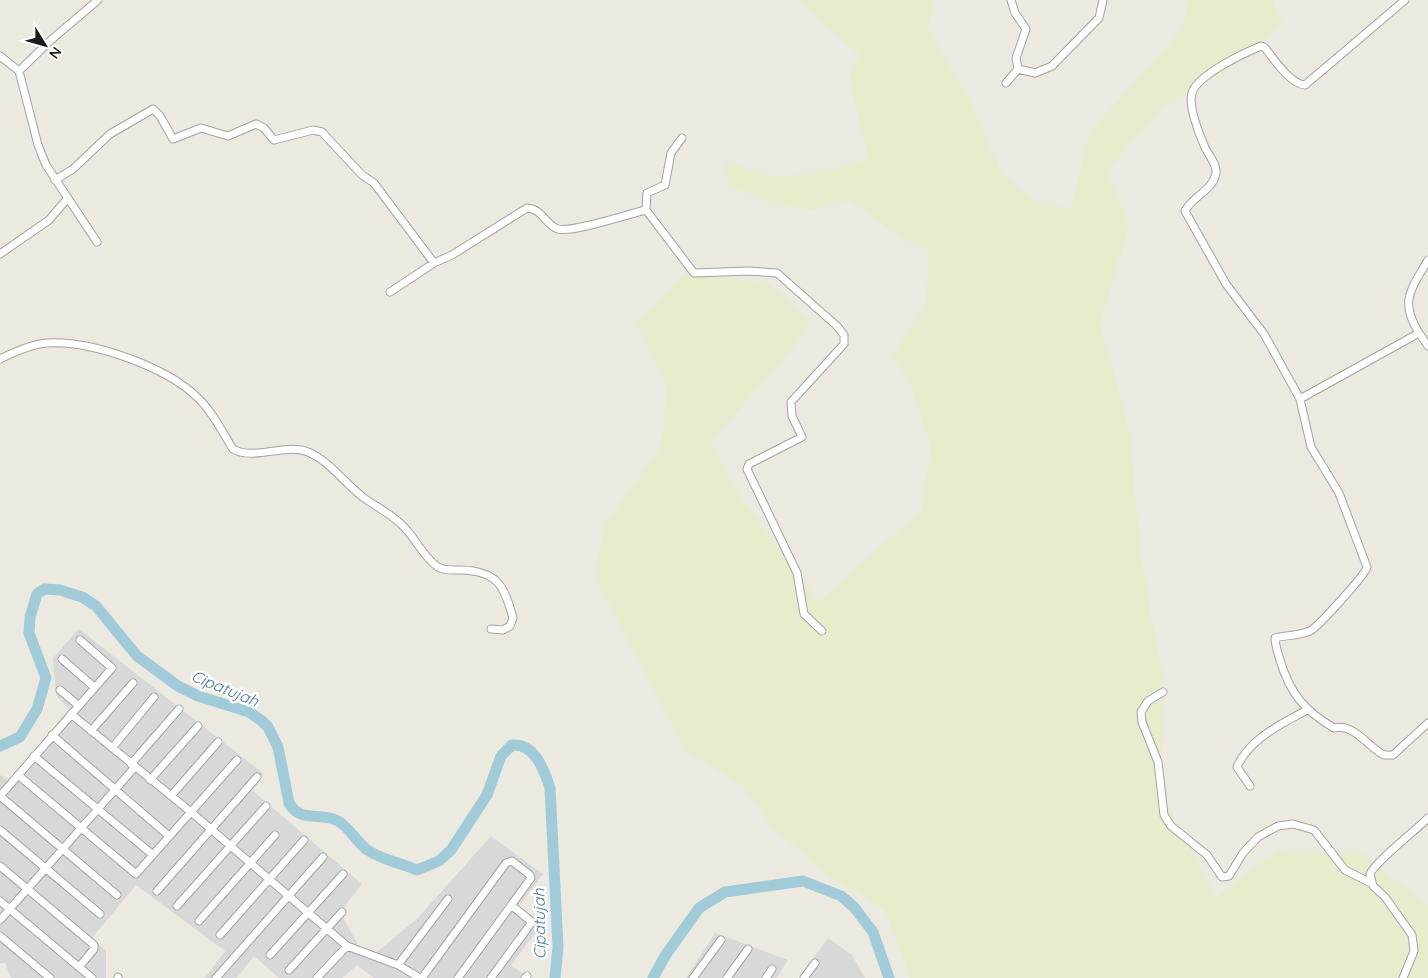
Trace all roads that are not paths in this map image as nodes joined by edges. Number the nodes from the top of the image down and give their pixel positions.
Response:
1 (98, 0) edge
2 (1011, 0) edge
3 (1102, 0) edge
4 (1405, 0) edge
5 (0, 56) edge
6 (1018, 69) junction
7 (20, 72) junction
8 (1006, 83) dead end
9 (682, 138) dead end
10 (55, 180) junction
11 (67, 199) junction
12 (646, 210) junction
13 (97, 242) dead end
14 (0, 254) edge
15 (1428, 260) edge
16 (434, 263) junction
17 (390, 292) dead end
18 (1419, 333) junction
19 (1428, 346) edge
20 (0, 359) edge
21 (1300, 399) junction
22 (491, 629) dead end
23 (822, 631) dead end
24 (80, 640) dead end
25 (62, 659) dead end
26 (133, 683) dead end
27 (94, 687) junction
28 (60, 690) dead end
29 (1163, 692) dead end
30 (154, 698) dead end
31 (78, 705) junction
32 (179, 709) dead end
33 (1307, 710) junction
34 (71, 714) junction
35 (1428, 723) edge
36 (198, 726) dead end
37 (91, 731) junction
38 (52, 735) junction
39 (218, 742) dead end
40 (112, 748) junction
41 (34, 756) junction
42 (237, 760) dead end
43 (133, 766) junction
44 (18, 775) junction
45 (257, 778) dead end
46 (150, 780) junction
47 (1250, 786) dead end
48 (115, 789) junction
49 (0, 796) edge
50 (171, 796) junction
51 (266, 806) dead end
52 (98, 809) junction
53 (191, 812) junction
54 (1428, 818) edge
55 (80, 829) junction
56 (211, 829) junction
57 (0, 830) edge
58 (275, 835) dead end
59 (169, 836) junction
60 (304, 840) dead end
61 (230, 846) junction
62 (62, 849) junction
63 (152, 855) junction
64 (323, 857) dead end
65 (250, 863) junction
66 (0, 866) edge
67 (45, 869) junction
68 (343, 874) dead end
69 (269, 879) junction
70 (1371, 884) junction
71 (28, 889) junction
72 (157, 891) dead end
73 (117, 895) dead end
74 (288, 896) junction
75 (448, 899) dead end
76 (0, 901) edge
77 (511, 905) junction
78 (177, 906) dead end
79 (10, 909) junction
80 (342, 912) dead end
81 (308, 913) junction
82 (100, 914) dead end
83 (0, 920) edge
84 (199, 921) dead end
85 (327, 929) junction
86 (220, 935) dead end
87 (0, 936) edge
88 (721, 940) dead end
89 (347, 946) junction
90 (748, 949) dead end
91 (270, 955) dead end
92 (815, 963) dead end
93 (398, 965) junction
94 (79, 967) junction
95 (772, 969) dead end
96 (290, 970) dead end
97 (42, 975) edge
98 (50, 978) edge
99 (92, 978) edge
100 (216, 978) edge
101 (317, 978) edge
102 (421, 978) edge
103 (458, 978) edge
104 (491, 978) edge
105 (693, 978) edge
106 (727, 978) edge
107 (766, 978) edge
108 (804, 978) edge
109 (1403, 978) edge

1 - 7 street
2 - 6 street
3 - 6 street
4 - 21 street
5 - 7 street
6 - 8 street
7 - 10 street
9 - 12 street
10 - 11 street
10 - 16 street
11 - 13 street
11 - 14 street
12 - 16 street
12 - 23 street
15 - 18 street
16 - 17 street
18 - 19 street
18 - 21 street
20 - 22 street
21 - 33 street
24 - 27 street
25 - 27 street
26 - 37 street
27 - 31 street
28 - 31 street
29 - 70 street
30 - 40 street
31 - 34 street
32 - 43 street
33 - 35 street
33 - 47 street
34 - 37 street
34 - 38 street
36 - 46 street
37 - 40 street
38 - 41 street
38 - 48 street
39 - 50 street
40 - 43 street
41 - 44 street
41 - 52 street
42 - 53 street
43 - 46 street
43 - 48 street
44 - 49 street
44 - 55 street
45 - 56 street
46 - 50 street
48 - 52 street
48 - 59 street
49 - 62 street
50 - 53 street
51 - 61 street
52 - 55 street
52 - 63 street
53 - 56 street
53 - 59 street
54 - 70 street
55 - 62 street
55 - 63 street
56 - 61 street
56 - 72 street
57 - 67 street
58 - 65 street
59 - 63 street
60 - 69 street
61 - 65 street
61 - 78 street
62 - 67 street
62 - 73 street
64 - 74 street
65 - 69 street
65 - 84 street
66 - 71 street
67 - 71 street
67 - 82 street
68 - 81 street
69 - 74 street
69 - 86 street
70 - 109 street
71 - 79 street
71 - 94 street
74 - 81 street
74 - 100 street
75 - 93 street
76 - 79 street
77 - 102 street
77 - 103 street
77 - 104 street
79 - 83 street
79 - 94 street
80 - 85 street
81 - 85 street
81 - 91 street
85 - 89 street
85 - 96 street
87 - 97 street
88 - 105 street
89 - 93 street
89 - 101 street
90 - 106 street
92 - 108 street
93 - 102 street
94 - 99 street
95 - 107 street
97 - 98 street

